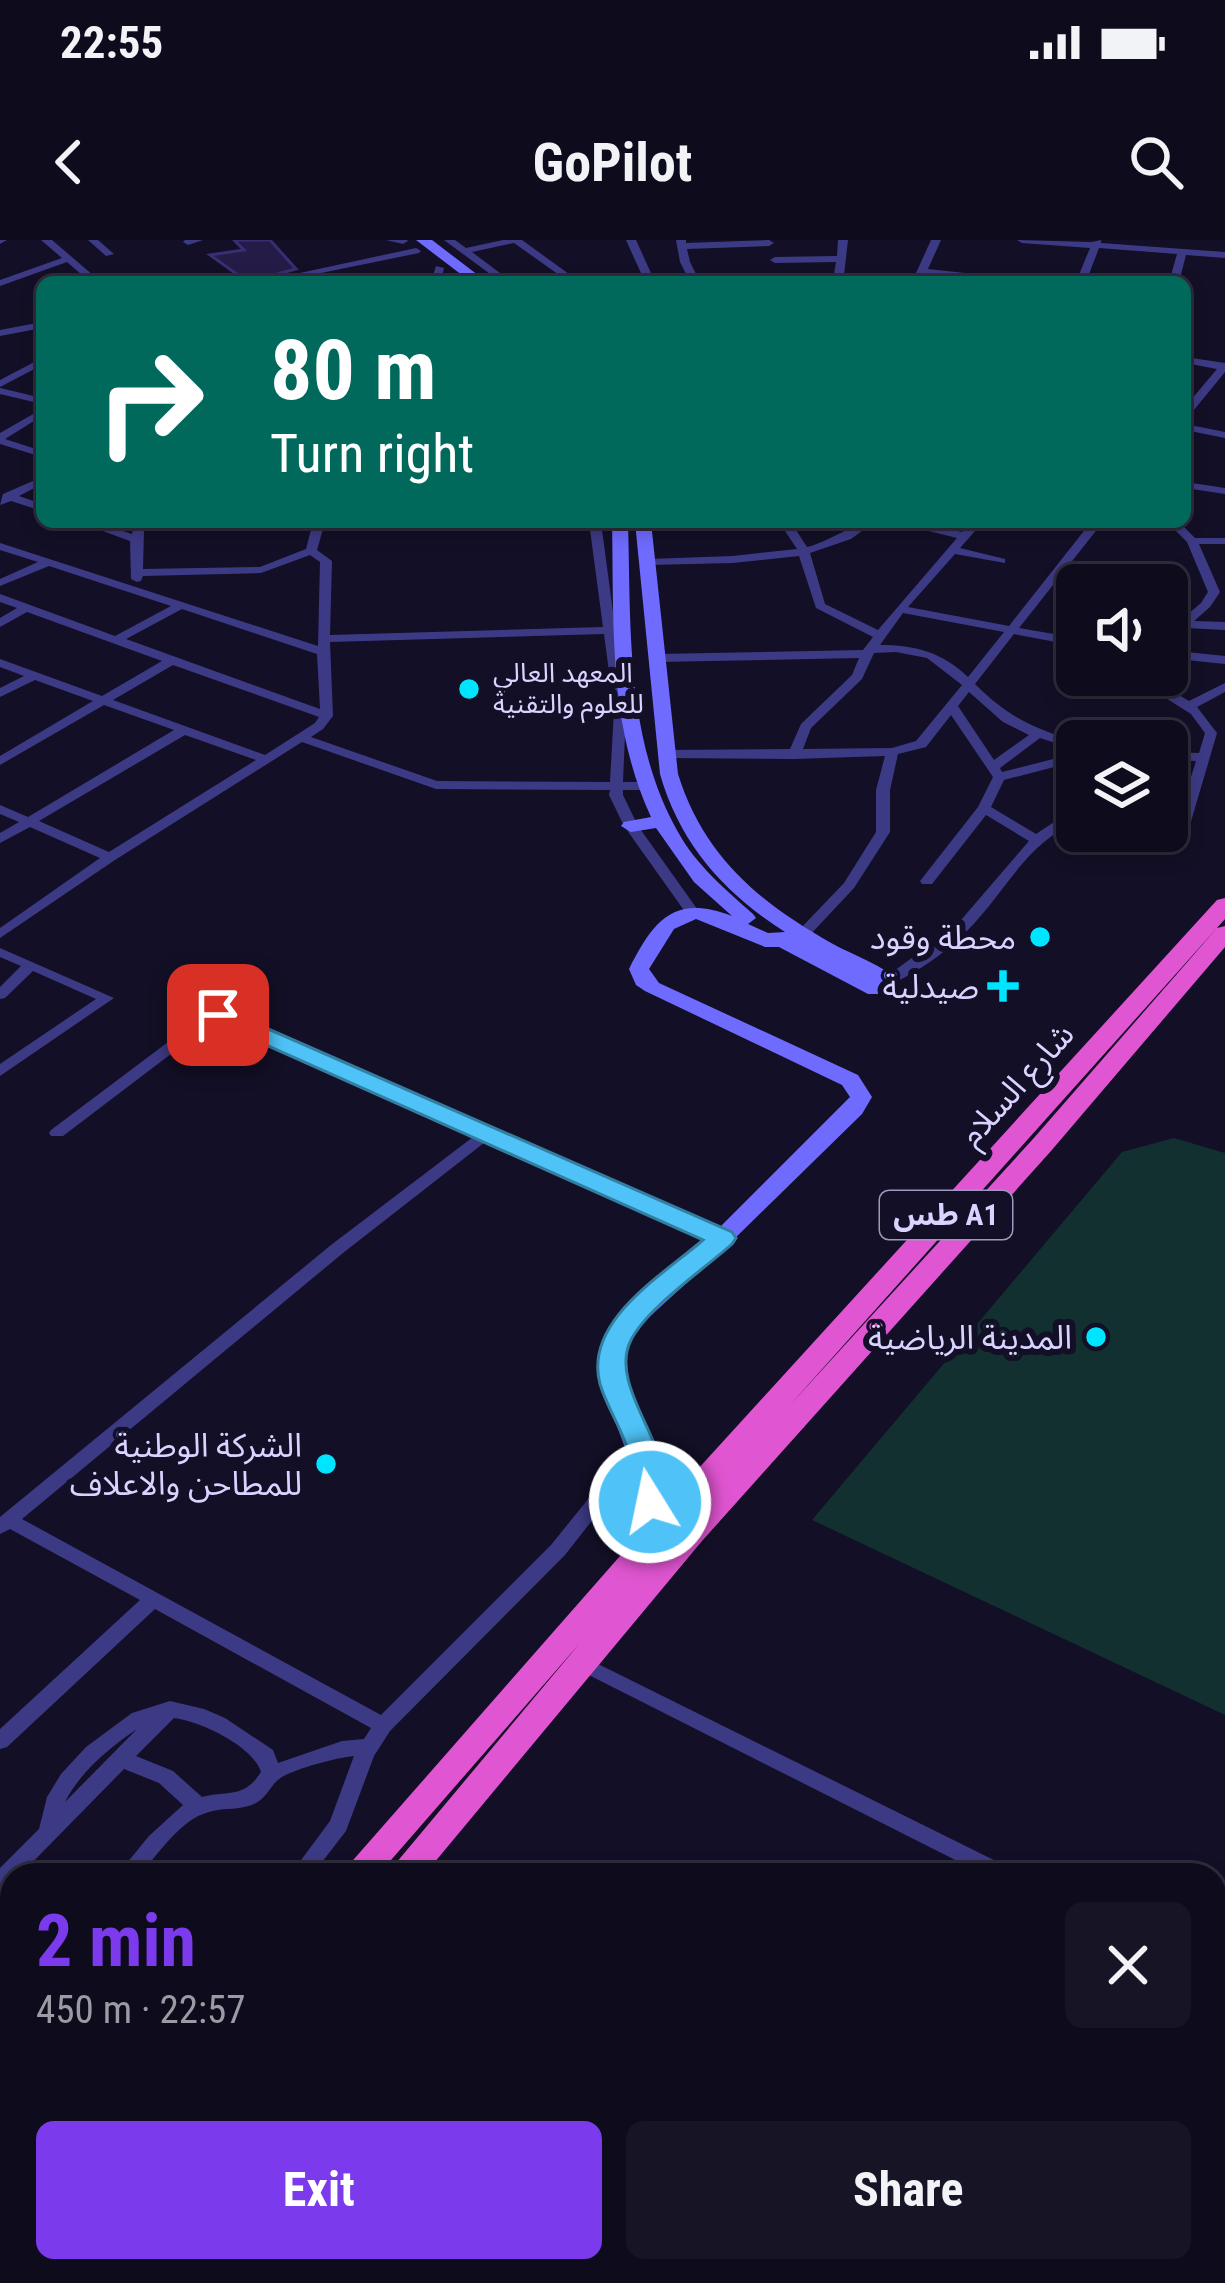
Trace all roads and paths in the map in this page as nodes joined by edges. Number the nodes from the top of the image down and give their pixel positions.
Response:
1 (46, 240) edge
2 (94, 240) edge
3 (391, 240) edge
4 (449, 240) edge
5 (631, 240) edge
6 (843, 240) edge
7 (936, 240) edge
8 (1022, 240) edge
9 (768, 242) edge
10 (411, 243) edge
11 (682, 243) edge
12 (1096, 243) edge
13 (464, 250) junction
14 (1182, 252) junction
15 (109, 254) dead end
16 (1225, 255) edge
17 (70, 258) junction
18 (841, 259) junction
19 (925, 271) junction
20 (90, 276) edge
21 (286, 276) edge
22 (435, 276) edge
23 (469, 276) edge
24 (499, 276) edge
25 (567, 276) edge
26 (647, 276) edge
27 (693, 276) edge
28 (838, 276) edge
29 (921, 276) edge
30 (968, 276) edge
31 (1083, 276) edge
32 (1176, 276) edge
33 (0, 283) edge
34 (36, 326) edge
35 (0, 333) edge
36 (1191, 361) edge
37 (36, 365) edge
38 (1224, 366) edge
39 (0, 388) edge
40 (36, 399) edge
41 (1191, 407) edge
42 (36, 416) edge
43 (1191, 428) edge
44 (1225, 435) edge
45 (0, 440) edge
46 (36, 452) edge
47 (36, 483) edge
48 (1191, 486) edge
49 (1225, 491) edge
50 (3, 498) edge
51 (36, 506) edge
52 (318, 528) edge
53 (597, 528) edge
54 (620, 528) edge
55 (645, 528) edge
56 (789, 528) edge
57 (860, 528) edge
58 (926, 528) edge
59 (971, 528) edge
60 (1092, 528) edge
61 (1179, 528) edge
62 (138, 529) edge
63 (964, 536) junction
64 (1192, 541) junction
65 (1225, 541) edge
66 (0, 546) edge
67 (952, 550) junction
68 (311, 551) junction
69 (804, 553) junction
70 (1001, 561) dead end
71 (46, 562) junction
72 (649, 562) junction
73 (139, 573) junction
74 (0, 583) edge
75 (134, 591) junction
76 (0, 598) edge
77 (1218, 599) edge
78 (179, 606) junction
79 (25, 608) junction
80 (901, 609) junction
81 (0, 622) edge
82 (1188, 622) edge
83 (1188, 624) edge
84 (1225, 626) edge
85 (1009, 632) junction
86 (880, 636) junction
87 (118, 639) junction
88 (1056, 639) edge
89 (620, 644) junction
90 (324, 645) junction
91 (656, 649) junction
92 (869, 651) junction
93 (1188, 657) edge
94 (174, 659) junction
95 (1225, 660) edge
96 (0, 663) edge
97 (35, 675) junction
98 (970, 681) junction
99 (1225, 686) edge
100 (0, 693) edge
101 (1172, 696) edge
102 (106, 699) junction
103 (1190, 706) junction
104 (952, 707) junction
105 (327, 716) junction
106 (184, 730) junction
107 (1038, 734) junction
108 (300, 737) junction
109 (1056, 740) edge
110 (892, 752) junction
111 (667, 754) junction
112 (794, 755) junction
113 (1188, 757) edge
114 (262, 758) junction
115 (1205, 758) junction
116 (0, 761) edge
117 (1056, 761) edge
118 (996, 772) junction
119 (644, 786) junction
120 (615, 787) junction
121 (1188, 798) edge
122 (984, 808) junction
123 (0, 809) edge
124 (29, 822) junction
125 (658, 822) junction
126 (631, 826) junction
127 (1056, 826) edge
128 (0, 839) edge
129 (1038, 841) junction
130 (110, 856) junction
131 (927, 881) dead end
132 (1225, 905) edge
133 (693, 913) junction
134 (1225, 933) edge
135 (0, 934) edge
136 (794, 938) junction
137 (0, 952) edge
138 (31, 965) junction
139 (882, 985) joint
140 (0, 995) edge
141 (0, 1071) edge
142 (57, 1133) dead end
143 (485, 1136) junction
144 (722, 1238) junction
145 (644, 1454) junction
146 (5, 1524) edge
147 (679, 1528) junction
148 (634, 1561) junction
149 (152, 1600) junction
150 (582, 1663) junction
151 (170, 1709) junction
152 (382, 1725) junction
153 (0, 1741) edge
154 (370, 1746) junction
155 (122, 1759) junction
156 (271, 1773) junction
157 (198, 1806) junction
158 (49, 1832) junction
159 (15, 1863) edge
160 (139, 1863) edge
161 (310, 1863) edge
162 (369, 1863) edge
163 (413, 1863) edge
164 (981, 1863) edge

1 - 17 street
2 - 15 street
3 - 10 street
4 - 13 street
5 - 26 street
6 - 18 street
7 - 19 street
8 - 12 street
9 - 11 street
9 - 18 street
10 - 21 street
10 - 22 main road
10 - 23 main road
11 - 27 street
12 - 14 street
12 - 31 street
13 - 24 street
13 - 25 street
14 - 16 street
14 - 32 street
17 - 20 street
17 - 33 street
18 - 28 street
19 - 29 street
19 - 30 street
34 - 35 street
36 - 38 street
37 - 39 street
38 - 41 street
39 - 40 street
42 - 45 street
43 - 44 street
45 - 46 street
47 - 50 street
48 - 49 street
50 - 51 street
52 - 68 street
53 - 89 street
54 - 89 main road
55 - 72 main road
56 - 69 street
57 - 69 street
58 - 63 street
59 - 63 street
60 - 85 street
61 - 64 street
62 - 73 street
63 - 67 street
64 - 65 street
64 - 77 street
66 - 71 street
67 - 70 street
67 - 80 street
68 - 73 street
68 - 90 street
69 - 72 street
69 - 86 street
71 - 74 street
71 - 75 street
72 - 91 main road
73 - 75 street
75 - 78 street
76 - 79 street
77 - 82 street
78 - 87 street
78 - 90 street
79 - 81 street
79 - 87 street
80 - 85 street
80 - 86 street
83 - 84 street
85 - 88 street
85 - 98 street
86 - 92 street
87 - 94 street
89 - 90 street
89 - 91 main road
89 - 119 main road
89 - 120 street
90 - 105 street
91 - 92 street
91 - 111 main road
92 - 98 street
92 - 112 street
93 - 95 street
94 - 102 street
94 - 105 street
96 - 97 street
97 - 100 street
97 - 102 street
98 - 104 street
98 - 107 street
99 - 103 street
101 - 103 street
102 - 106 street
102 - 116 street
103 - 115 street
104 - 110 street
104 - 118 street
105 - 108 street
106 - 114 street
106 - 124 street
107 - 109 street
107 - 118 street
108 - 114 street
108 - 120 street
110 - 112 street
110 - 136 street
111 - 112 street
111 - 136 main road
113 - 115 street
114 - 130 street
115 - 121 street
117 - 118 street
118 - 122 street
119 - 120 street
119 - 125 main road
120 - 126 street
122 - 129 street
122 - 131 street
123 - 124 street
124 - 128 street
124 - 130 street
125 - 126 main road
125 - 136 main road
126 - 133 street
127 - 129 street
129 - 139 street
130 - 135 street
132 - 147 highway, شارع السلام / طس A1
133 - 136 main road
133 - 144 main road
134 - 147 highway, شارع السلام / طس A1
136 - 139 main road
137 - 138 street
138 - 140 street
138 - 141 street
142 - 143 street
143 - 144 street
143 - 146 street
144 - 145 main road
145 - 148 main road
145 - 152 street
146 - 149 street
147 - 148 highway, طس A1
147 - 150 highway, طس A1
148 - 162 highway, طس A1
149 - 152 street
149 - 153 street
150 - 163 highway, طس A1
150 - 164 street
151 - 155 street
151 - 156 street
151 - 158 street
152 - 154 street
154 - 156 street
154 - 161 street
155 - 157 street
155 - 158 street
156 - 157 street
157 - 160 street
158 - 159 street

